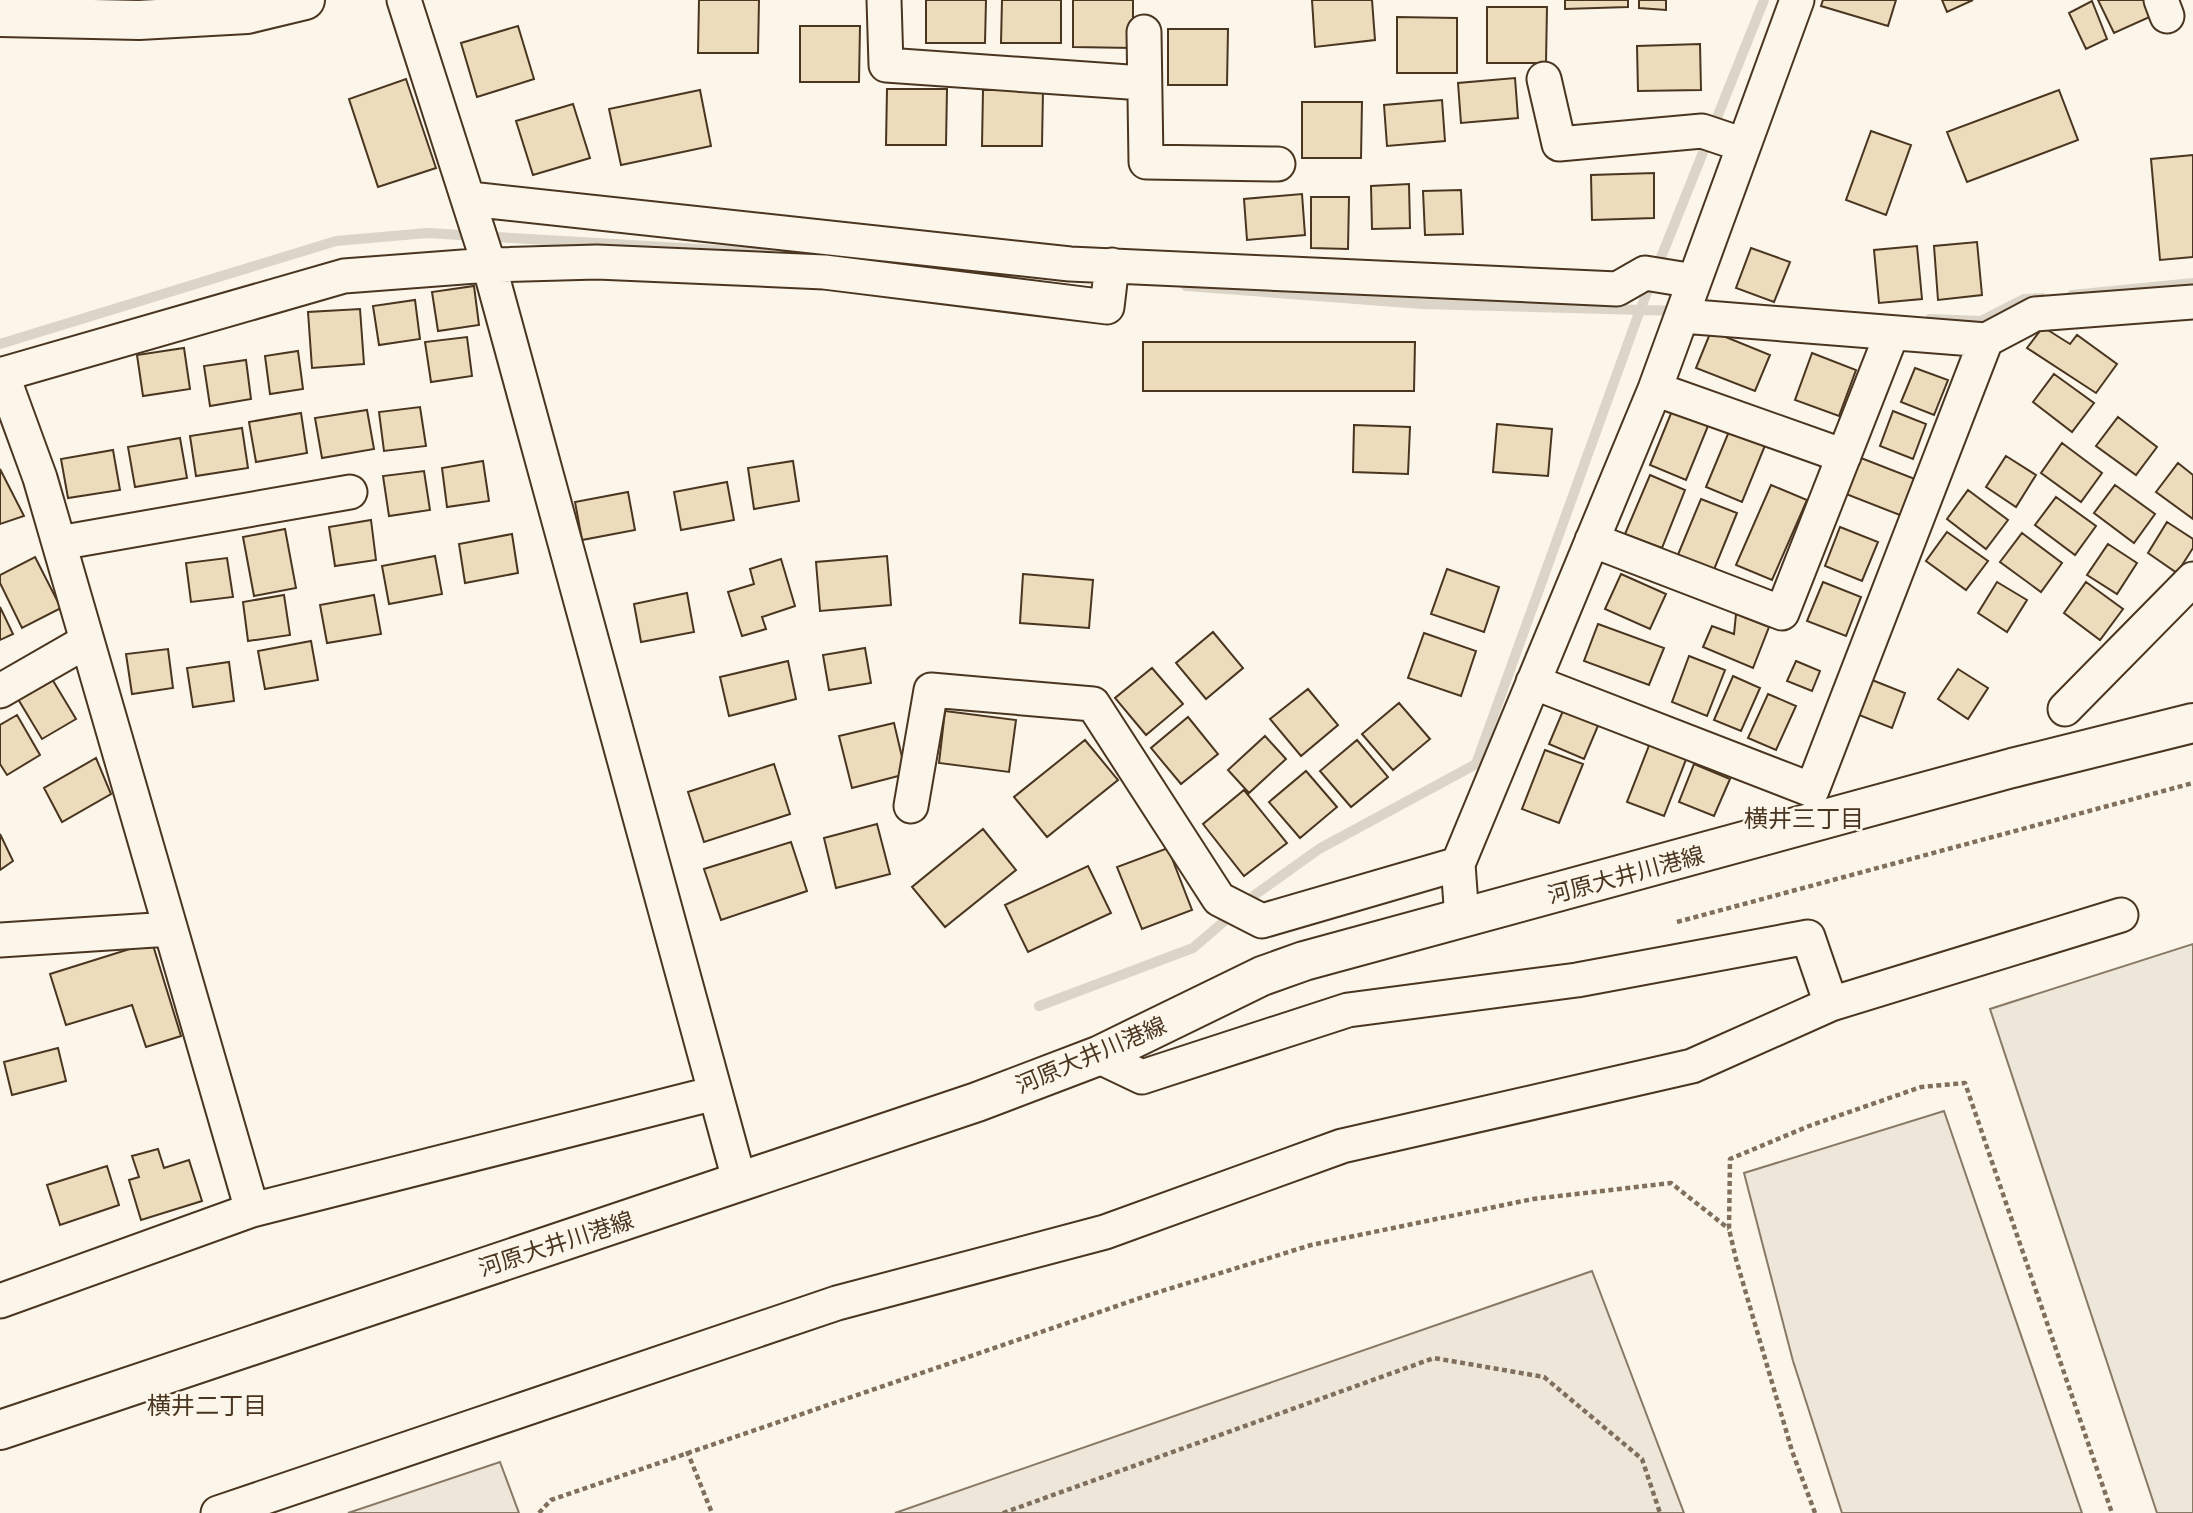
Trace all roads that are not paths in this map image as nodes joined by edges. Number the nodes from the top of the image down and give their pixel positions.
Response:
1 (305, 0) edge
2 (404, 0) edge
3 (884, 0) edge
4 (1797, 0) edge
5 (0, 17) edge
6 (1144, 32) dead end
7 (1544, 79) dead end
8 (1143, 83) junction
9 (1744, 145) junction
10 (1278, 164) dead end
11 (472, 204) junction
12 (728, 226) junction
13 (489, 265) junction
14 (1112, 265) junction
15 (726, 268) junction
16 (1694, 281) junction
17 (2193, 302) edge
18 (1682, 316) junction
19 (1892, 333) junction
20 (1986, 340) junction
21 (1, 374) edge
22 (1655, 389) junction
23 (1844, 456) junction
24 (350, 492) dead end
25 (1592, 540) junction
26 (59, 542) junction
27 (2193, 579) edge
28 (87, 641) junction
29 (1533, 682) junction
30 (0, 691) edge
31 (2065, 709) dead end
32 (2193, 723) edge
33 (911, 806) dead end
34 (1458, 864) junction
35 (2121, 915) dead end
36 (1462, 919) junction
37 (170, 929) junction
38 (0, 940) edge
39 (1831, 1004) junction
40 (1098, 1056) junction
41 (715, 1093) junction
42 (740, 1183) junction
43 (252, 1210) junction
44 (0, 1301) edge
45 (0, 1430) edge
46 (218, 1513) edge

1 - 5 main road
2 - 11 street
3 - 8 street
4 - 9 street
6 - 8 street
7 - 9 street
8 - 10 street
9 - 16 street
11 - 12 street
11 - 13 street
12 - 14 street
12 - 15 street
13 - 15 street
13 - 21 street
13 - 41 street
14 - 15 street
14 - 16 street
16 - 18 street
17 - 20 street
18 - 19 street
18 - 22 street
19 - 20 street
19 - 23 street
20 - 29 street
21 - 26 street
22 - 23 street
22 - 25 street
23 - 25 street
24 - 26 street
25 - 29 street
26 - 28 street
27 - 31 street
28 - 30 street
28 - 37 street
29 - 34 street
32 - 36 main road, 河原大井川港線
33 - 34 street
34 - 36 street
35 - 39 street
36 - 40 main road, 河原大井川港線
37 - 38 street
37 - 43 street
39 - 40 street
39 - 46 street
40 - 42 main road, 河原大井川港線
41 - 42 street
41 - 43 street
42 - 45 main road, 河原大井川港線
43 - 44 street

